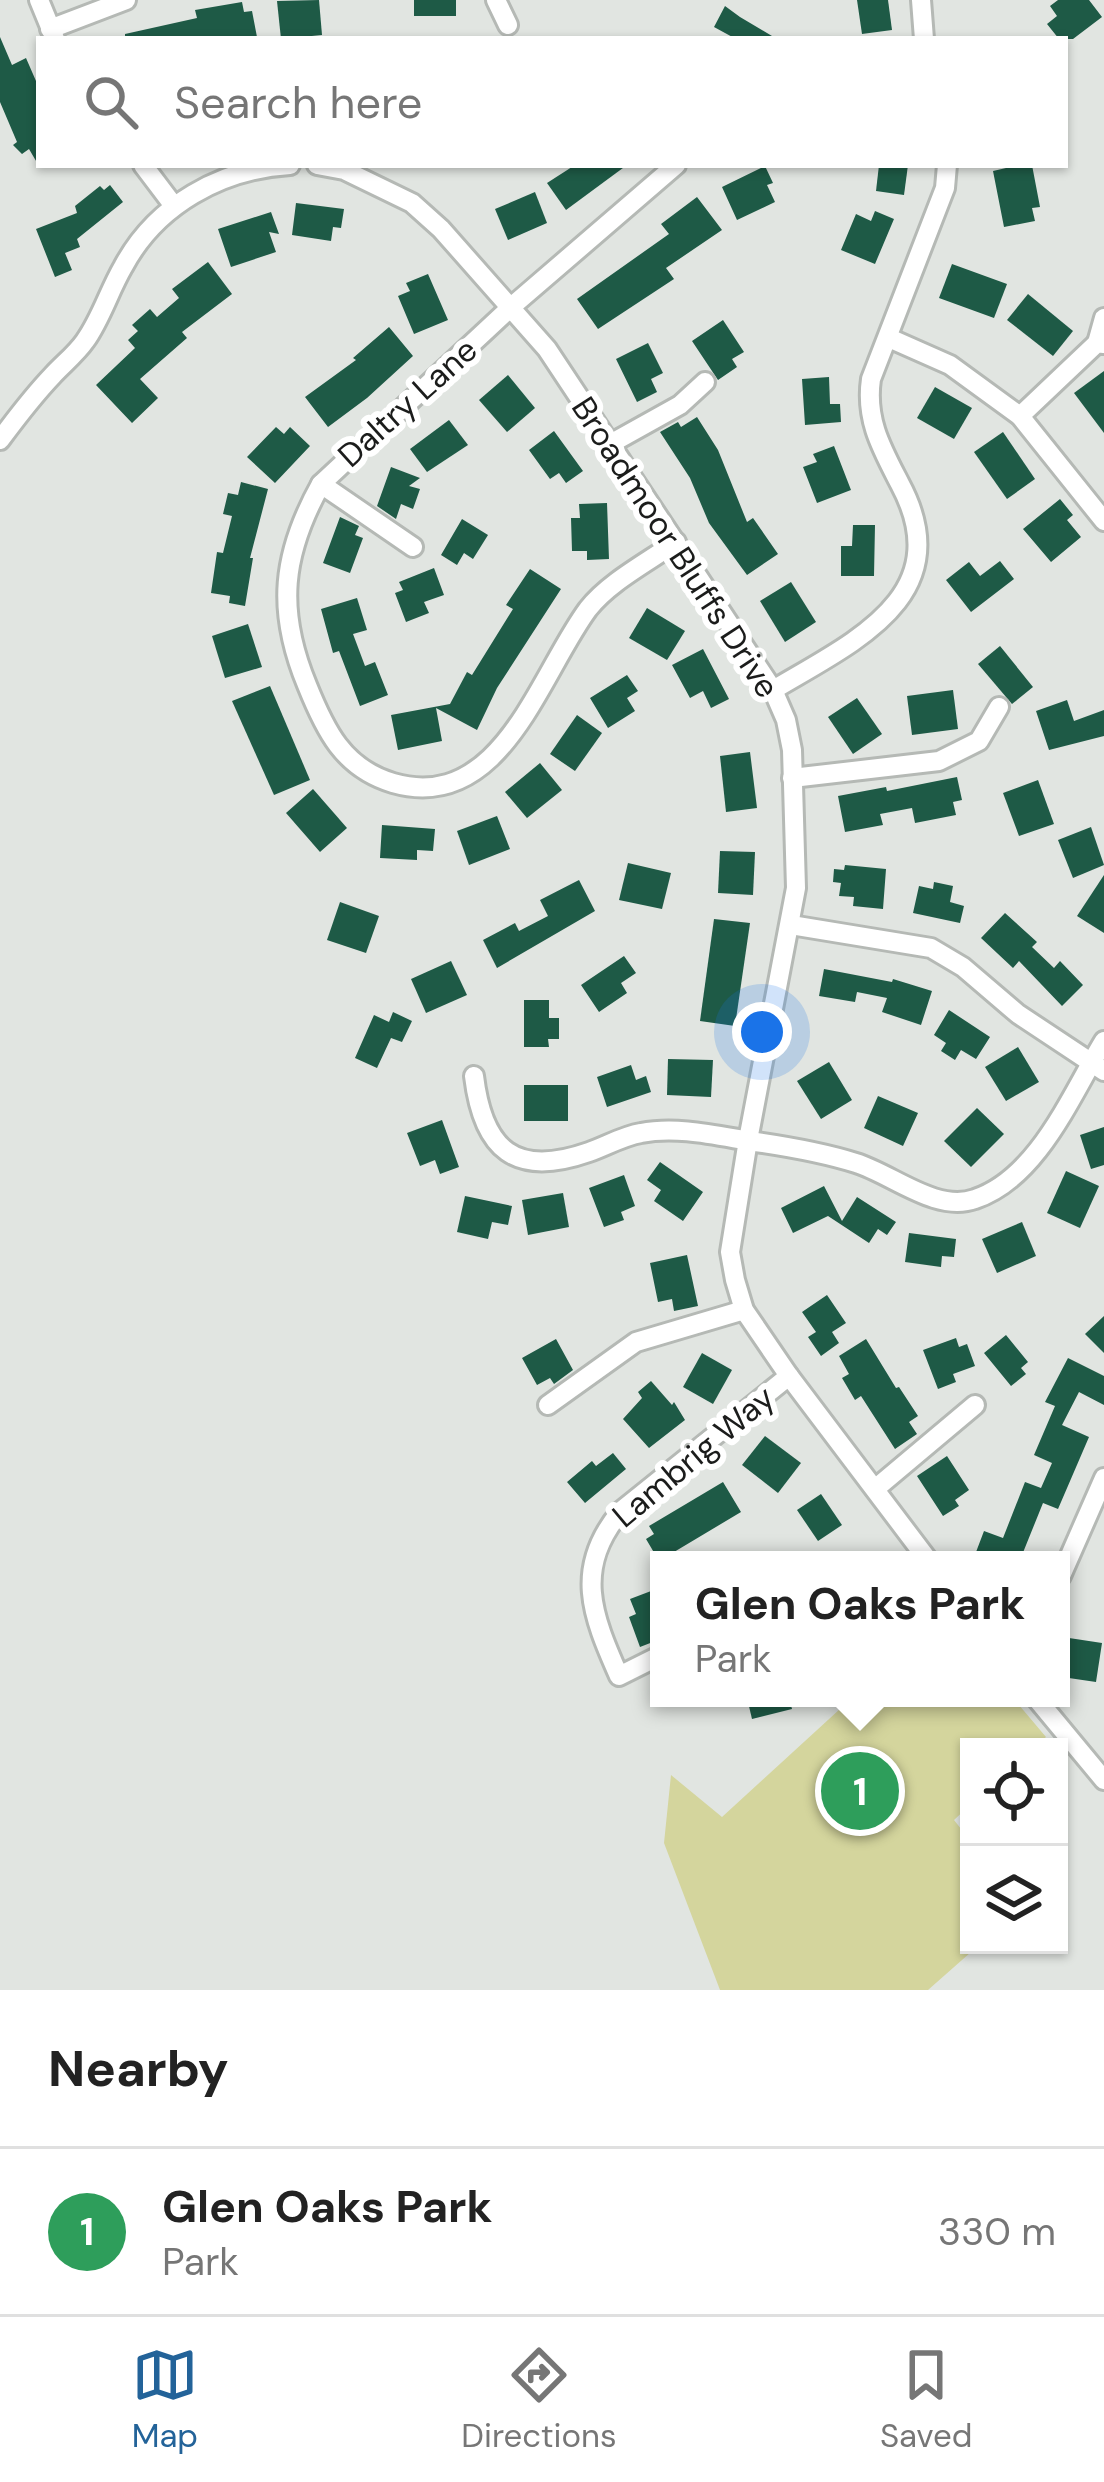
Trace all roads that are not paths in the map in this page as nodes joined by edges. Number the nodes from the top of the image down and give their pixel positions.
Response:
1 (39, 0) edge
2 (126, 0) edge
3 (496, 0) edge
4 (921, 0) edge
5 (508, 26) dead end
6 (53, 34) edge
7 (924, 36) edge
8 (145, 168) edge
9 (275, 168) edge
10 (333, 168) edge
11 (673, 168) edge
12 (947, 168) edge
13 (174, 206) junction
14 (510, 308) junction
15 (1104, 318) edge
16 (889, 338) junction
17 (1100, 344) edge
18 (705, 382) dead end
19 (1020, 416) junction
20 (0, 440) edge
21 (610, 444) junction
22 (321, 484) junction
23 (1104, 520) edge
24 (676, 542) junction
25 (413, 547) dead end
26 (773, 691) junction
27 (999, 706) dead end
28 (792, 778) junction
29 (791, 926) junction
30 (1104, 1041) edge
31 (1097, 1067) edge
32 (474, 1076) dead end
33 (748, 1141) junction
34 (744, 1310) junction
35 (789, 1376) junction
36 (548, 1405) dead end
37 (975, 1406) dead end
38 (1104, 1478) edge
39 (875, 1489) junction
40 (1098, 1505) edge
41 (921, 1551) edge
42 (1070, 1559) edge
43 (650, 1660) edge
44 (1043, 1707) edge
45 (1104, 1780) edge

1 - 6 street
2 - 6 street
3 - 5 street
4 - 7 street
8 - 13 street
9 - 13 street
10 - 14 street, Broadmoor Bluffs Drive
11 - 14 street, Daltry Lane
12 - 16 street
13 - 20 street
14 - 21 street, Broadmoor Bluffs Drive
14 - 22 street, Daltry Lane
15 - 17 street
16 - 19 street
16 - 26 street
17 - 19 street
18 - 21 street
19 - 23 street
21 - 24 street, Broadmoor Bluffs Drive
22 - 24 street, Daltry Lane
22 - 25 street
24 - 26 street, Broadmoor Bluffs Drive
26 - 28 street, Broadmoor Bluffs Drive
27 - 28 street
28 - 29 street, Broadmoor Bluffs Drive
29 - 31 street
29 - 33 street, Broadmoor Bluffs Drive
30 - 31 street
31 - 33 street
32 - 33 street
33 - 34 street, Broadmoor Bluffs Drive
34 - 35 street, Broadmoor Bluffs Drive
34 - 36 street
35 - 39 street, Broadmoor Bluffs Drive
35 - 43 street, Lambrig Way
37 - 39 street
38 - 40 street
39 - 41 street, Broadmoor Bluffs Drive
40 - 42 street
44 - 45 street

